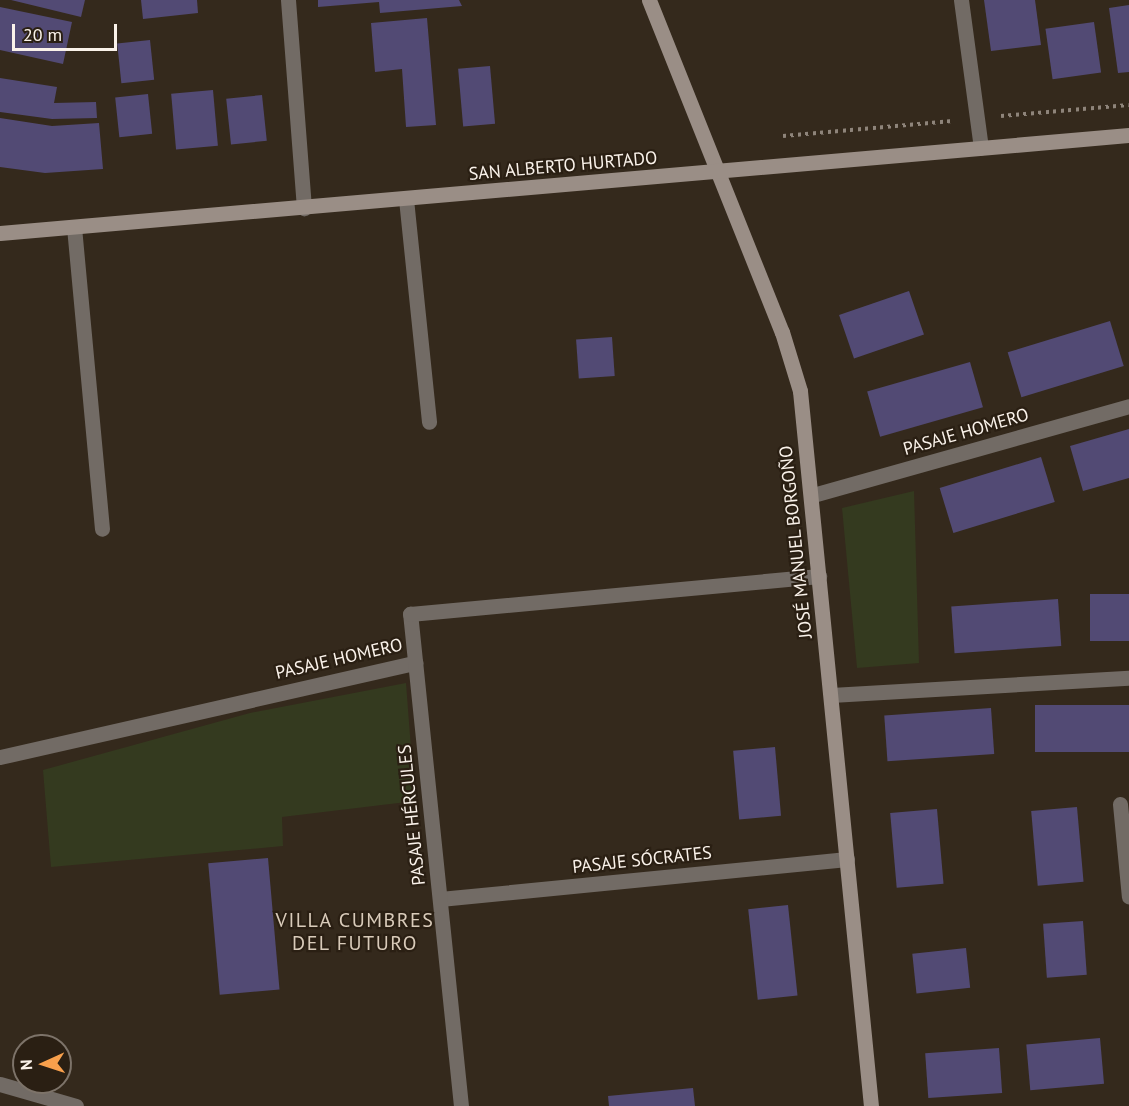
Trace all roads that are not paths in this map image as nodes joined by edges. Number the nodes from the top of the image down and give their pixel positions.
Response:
1 (288, 0) edge
2 (649, 0) edge
3 (962, 0) edge
4 (1129, 135) edge
5 (981, 148) junction
6 (717, 171) junction
7 (406, 199) junction
8 (304, 207) junction
9 (74, 227) junction
10 (0, 233) edge
11 (1129, 406) edge
12 (429, 422) dead end
13 (813, 495) junction
14 (102, 529) dead end
15 (819, 576) junction
16 (415, 663) junction
17 (1129, 678) edge
18 (831, 695) junction
19 (0, 757) edge
20 (1120, 804) dead end
21 (847, 860) junction
22 (1129, 897) edge
23 (440, 899) junction
24 (0, 1084) edge
25 (76, 1106) edge
26 (461, 1106) edge
27 (871, 1106) edge

1 - 8 street
2 - 6 street, JOSÉ MANUEL BORGOÑO
3 - 5 street
4 - 5 street, SAN ALBERTO HURTADO
5 - 6 street, SAN ALBERTO HURTADO
6 - 7 street, SAN ALBERTO HURTADO
6 - 13 street, JOSÉ MANUEL BORGOÑO
7 - 8 street, SAN ALBERTO HURTADO
7 - 12 street
8 - 9 street, SAN ALBERTO HURTADO
9 - 10 street, SAN ALBERTO HURTADO
9 - 14 street
11 - 13 street, PASAJE HOMERO
13 - 15 street, JOSÉ MANUEL BORGOÑO
15 - 16 street, PASAJE HOMERO
15 - 18 street, JOSÉ MANUEL BORGOÑO
16 - 19 street, PASAJE HOMERO
16 - 23 street, PASAJE HÉRCULES
17 - 18 street
18 - 21 street, JOSÉ MANUEL BORGOÑO
20 - 22 street
21 - 23 street, PASAJE SÓCRATES
21 - 27 street, JOSÉ MANUEL BORGOÑO
23 - 26 street, PASAJE HÉRCULES
24 - 25 street

